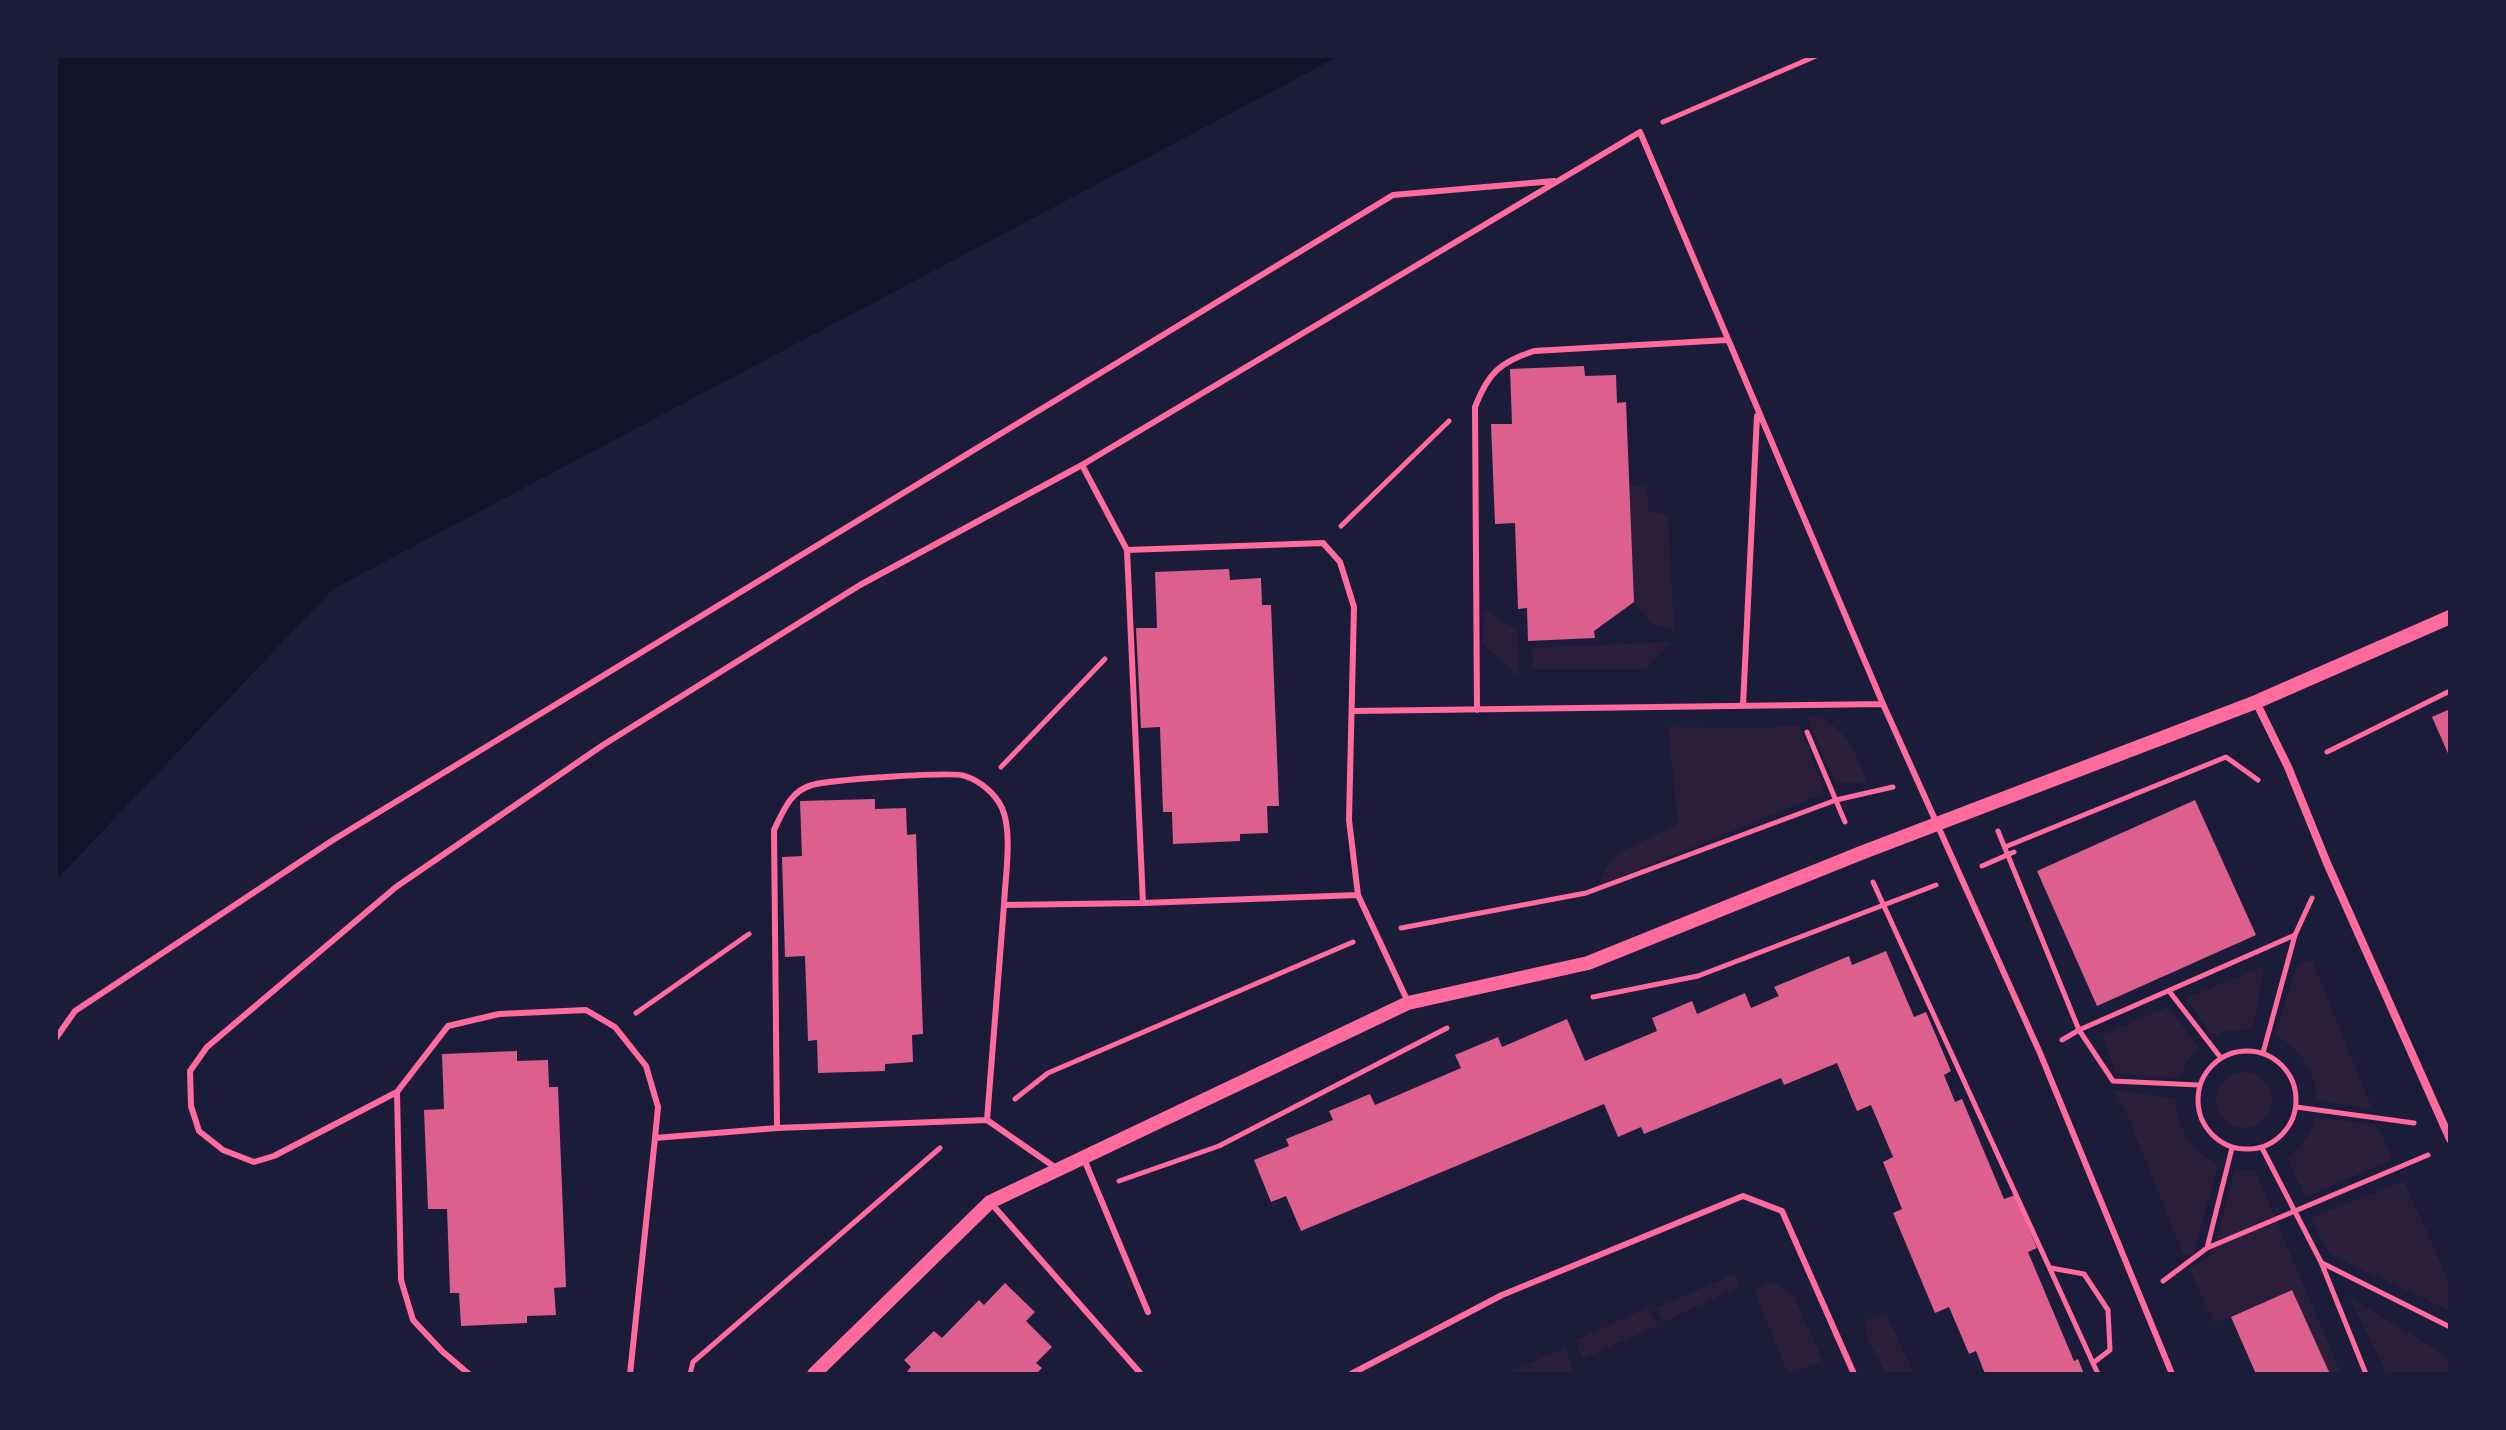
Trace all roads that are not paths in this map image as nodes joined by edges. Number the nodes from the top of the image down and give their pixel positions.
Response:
1 (1558, 181) junction
2 (1727, 340) junction
3 (1757, 412) junction
4 (1082, 465) junction
5 (1127, 550) junction
6 (2450, 617) edge
7 (2256, 702) junction
8 (1883, 704) junction
9 (1743, 705) junction
10 (1477, 710) junction
11 (1353, 711) junction
12 (1939, 825) junction
13 (1358, 895) junction
14 (1143, 903) junction
15 (1004, 905) junction
16 (1408, 1003) junction
17 (56, 1038) edge
18 (397, 1092) junction
19 (987, 1120) junction
20 (777, 1128) junction
21 (655, 1138) junction
22 (2450, 1139) edge
23 (1084, 1159) junction
24 (1059, 1170) junction
25 (990, 1202) junction
26 (1148, 1312) dead end
27 (469, 1374) edge
28 (630, 1374) edge
29 (814, 1374) edge
30 (1141, 1374) edge
31 (1351, 1374) edge
32 (1854, 1374) edge
33 (2172, 1374) edge

1 - 2 lane
1 - 4 lane
1 - 17 lane
2 - 3 lane
2 - 10 lane
3 - 8 lane
3 - 9 lane
4 - 5 lane
4 - 18 lane
5 - 11 lane
5 - 14 lane
6 - 7 street
7 - 12 street
7 - 22 street
8 - 9 lane
8 - 12 lane
9 - 10 lane
10 - 11 lane
11 - 13 lane
12 - 16 street
12 - 33 lane
13 - 14 lane
13 - 16 lane
14 - 15 lane
15 - 19 lane
15 - 20 lane
16 - 23 street
18 - 21 lane
18 - 27 lane
19 - 20 lane
19 - 24 lane
20 - 21 lane
21 - 28 lane
23 - 24 street
23 - 26 lane
24 - 25 street
25 - 29 street
25 - 30 lane
31 - 32 lane

